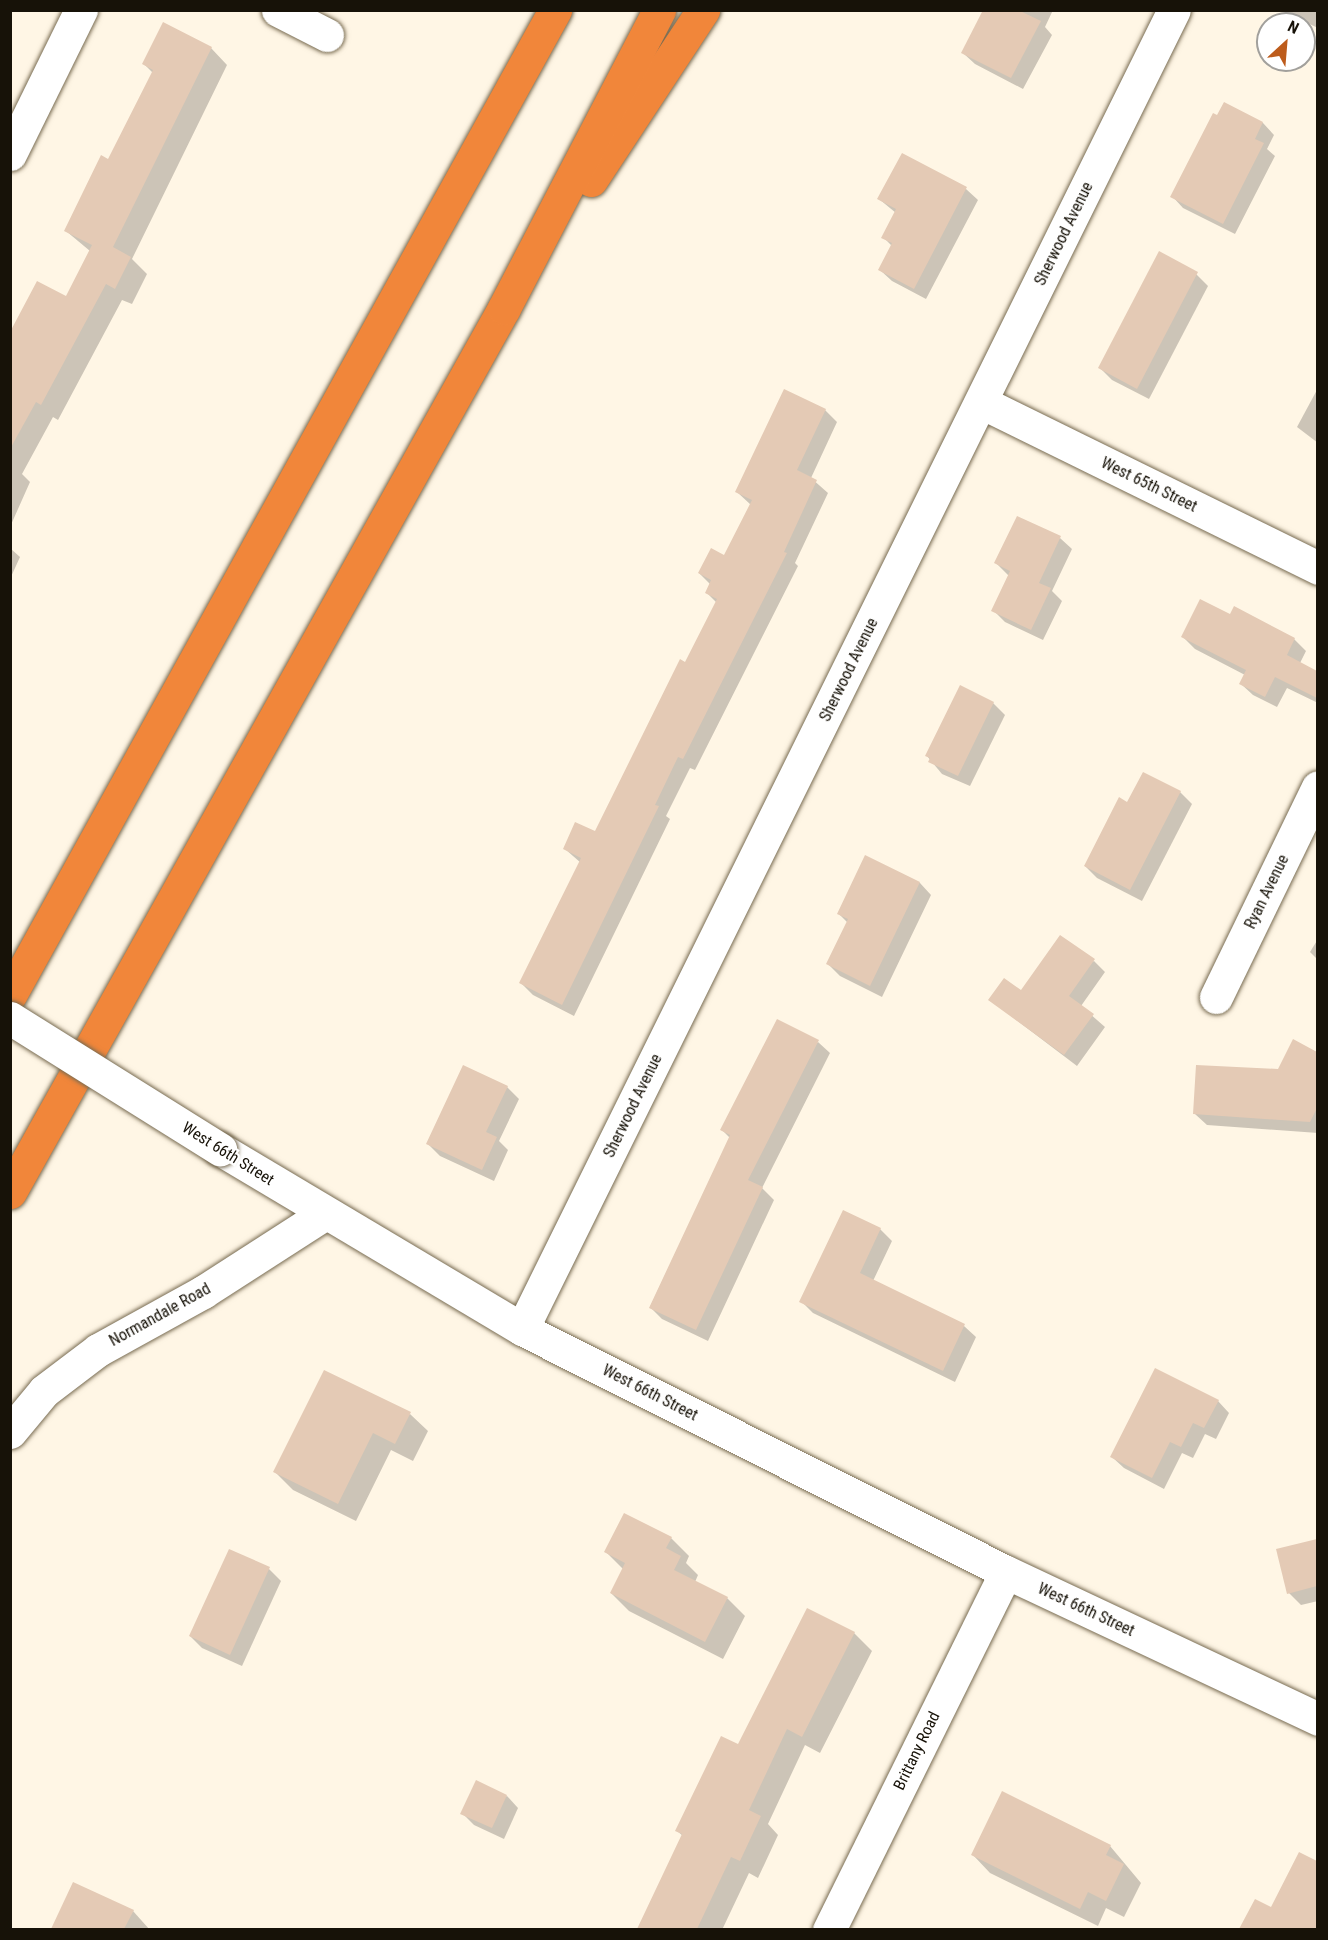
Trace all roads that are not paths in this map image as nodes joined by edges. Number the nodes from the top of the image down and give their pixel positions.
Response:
1 (81, 10) edge
2 (279, 10) edge
3 (555, 10) edge
4 (659, 10) edge
5 (703, 10) edge
6 (1174, 10) edge
7 (327, 35) dead end
8 (10, 154) edge
9 (504, 308) junction
10 (981, 402) junction
11 (1317, 568) edge
12 (1317, 787) edge
13 (10, 995) edge
14 (1216, 997) dead end
15 (10, 1018) edge
16 (10, 1192) edge
17 (324, 1214) junction
18 (522, 1329) junction
19 (10, 1432) edge
20 (1006, 1572) junction
21 (1317, 1719) edge
22 (829, 1929) edge

1 - 8 street
2 - 7 street
3 - 13 highway
4 - 9 highway
5 - 9 highway
6 - 10 street, Sherwood Avenue
9 - 16 highway
10 - 11 street, West 65th Street
10 - 18 street, Sherwood Avenue
12 - 14 street, Ryan Avenue
15 - 17 street, West 66th Street, bridge
17 - 18 street, West 66th Street
17 - 19 street, Normandale Road
18 - 20 street, West 66th Street
20 - 21 street, West 66th Street
20 - 22 street, Brittany Road

